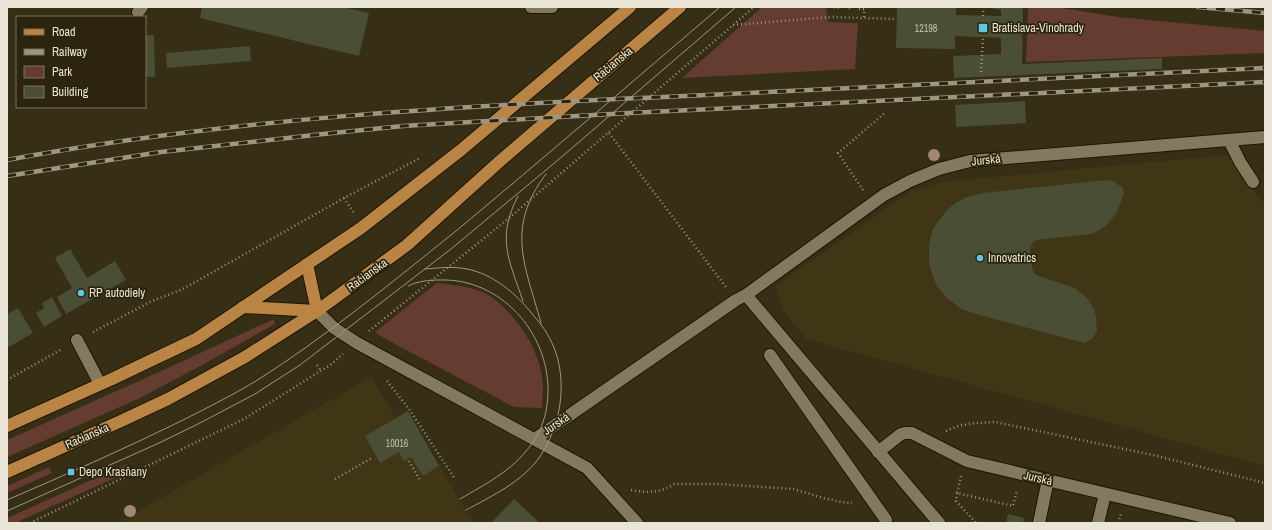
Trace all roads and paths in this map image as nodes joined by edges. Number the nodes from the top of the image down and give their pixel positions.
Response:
1 (531, 7) edge
2 (552, 7) edge
3 (630, 7) edge
4 (680, 7) edge
5 (754, 7) edge
6 (834, 7) edge
7 (840, 7) edge
8 (846, 7) edge
9 (851, 7) edge
10 (857, 7) edge
11 (983, 7) edge
12 (983, 16) dead end
13 (864, 19) junction
14 (896, 19) dead end
15 (733, 25) junction
16 (983, 37) dead end
17 (981, 72) dead end
18 (886, 112) dead end
19 (609, 133) junction
20 (1265, 137) edge
21 (1229, 140) junction
22 (421, 157) dead end
23 (1254, 182) dead end
24 (872, 203) junction
25 (307, 264) junction
26 (182, 290) dead end
27 (741, 298) junction
28 (243, 307) junction
29 (317, 311) junction
30 (77, 340) dead end
31 (357, 343) junction
32 (770, 355) dead end
33 (317, 365) dead end
34 (321, 371) junction
35 (383, 376) dead end
36 (100, 384) junction
37 (7, 426) edge
38 (535, 439) junction
39 (928, 440) junction
40 (878, 452) junction
41 (372, 458) dead end
42 (409, 461) dead end
43 (7, 472) edge
44 (335, 479) dead end
45 (455, 479) dead end
46 (1048, 480) junction
47 (421, 482) dead end
48 (601, 484) junction
49 (1265, 484) edge
50 (958, 493) dead end
51 (1105, 494) junction
52 (875, 504) junction
53 (1121, 514) dead end
54 (886, 520) dead end
55 (30, 523) edge
56 (638, 523) edge
57 (939, 523) edge
58 (976, 523) edge
59 (1039, 523) edge
60 (1098, 523) edge
61 (1118, 523) edge
62 (1230, 523) edge

1 - 2 street
3 - 25 main road
4 - 29 main road, Račianska
5 - 15 path
6 - 7 path
8 - 9 path
10 - 13 path
11 - 12 path
13 - 14 path
13 - 15 path
15 - 19 path
16 - 17 path
18 - 24 path
19 - 27 path
19 - 31 path
20 - 21 street, Jurská
21 - 23 street
21 - 24 street, Jurská
22 - 26 path
24 - 27 street, Jurská
25 - 28 main road
25 - 29 main road
27 - 38 street, Jurská
27 - 40 street
28 - 29 main road
28 - 36 main road
29 - 31 street, Jurská
29 - 43 main road, Račianska
30 - 36 street
31 - 34 path
31 - 38 street, Jurská
32 - 52 street
33 - 34 path
34 - 55 path
35 - 45 path
36 - 37 main road
38 - 48 street
39 - 40 street, Jurská
39 - 46 street, Jurská
39 - 49 path
40 - 57 street
41 - 44 path
42 - 47 path
46 - 51 street, Jurská
46 - 59 street
48 - 52 path
48 - 56 street
50 - 58 path
51 - 60 street
51 - 62 street, Jurská
52 - 54 street
53 - 61 path

